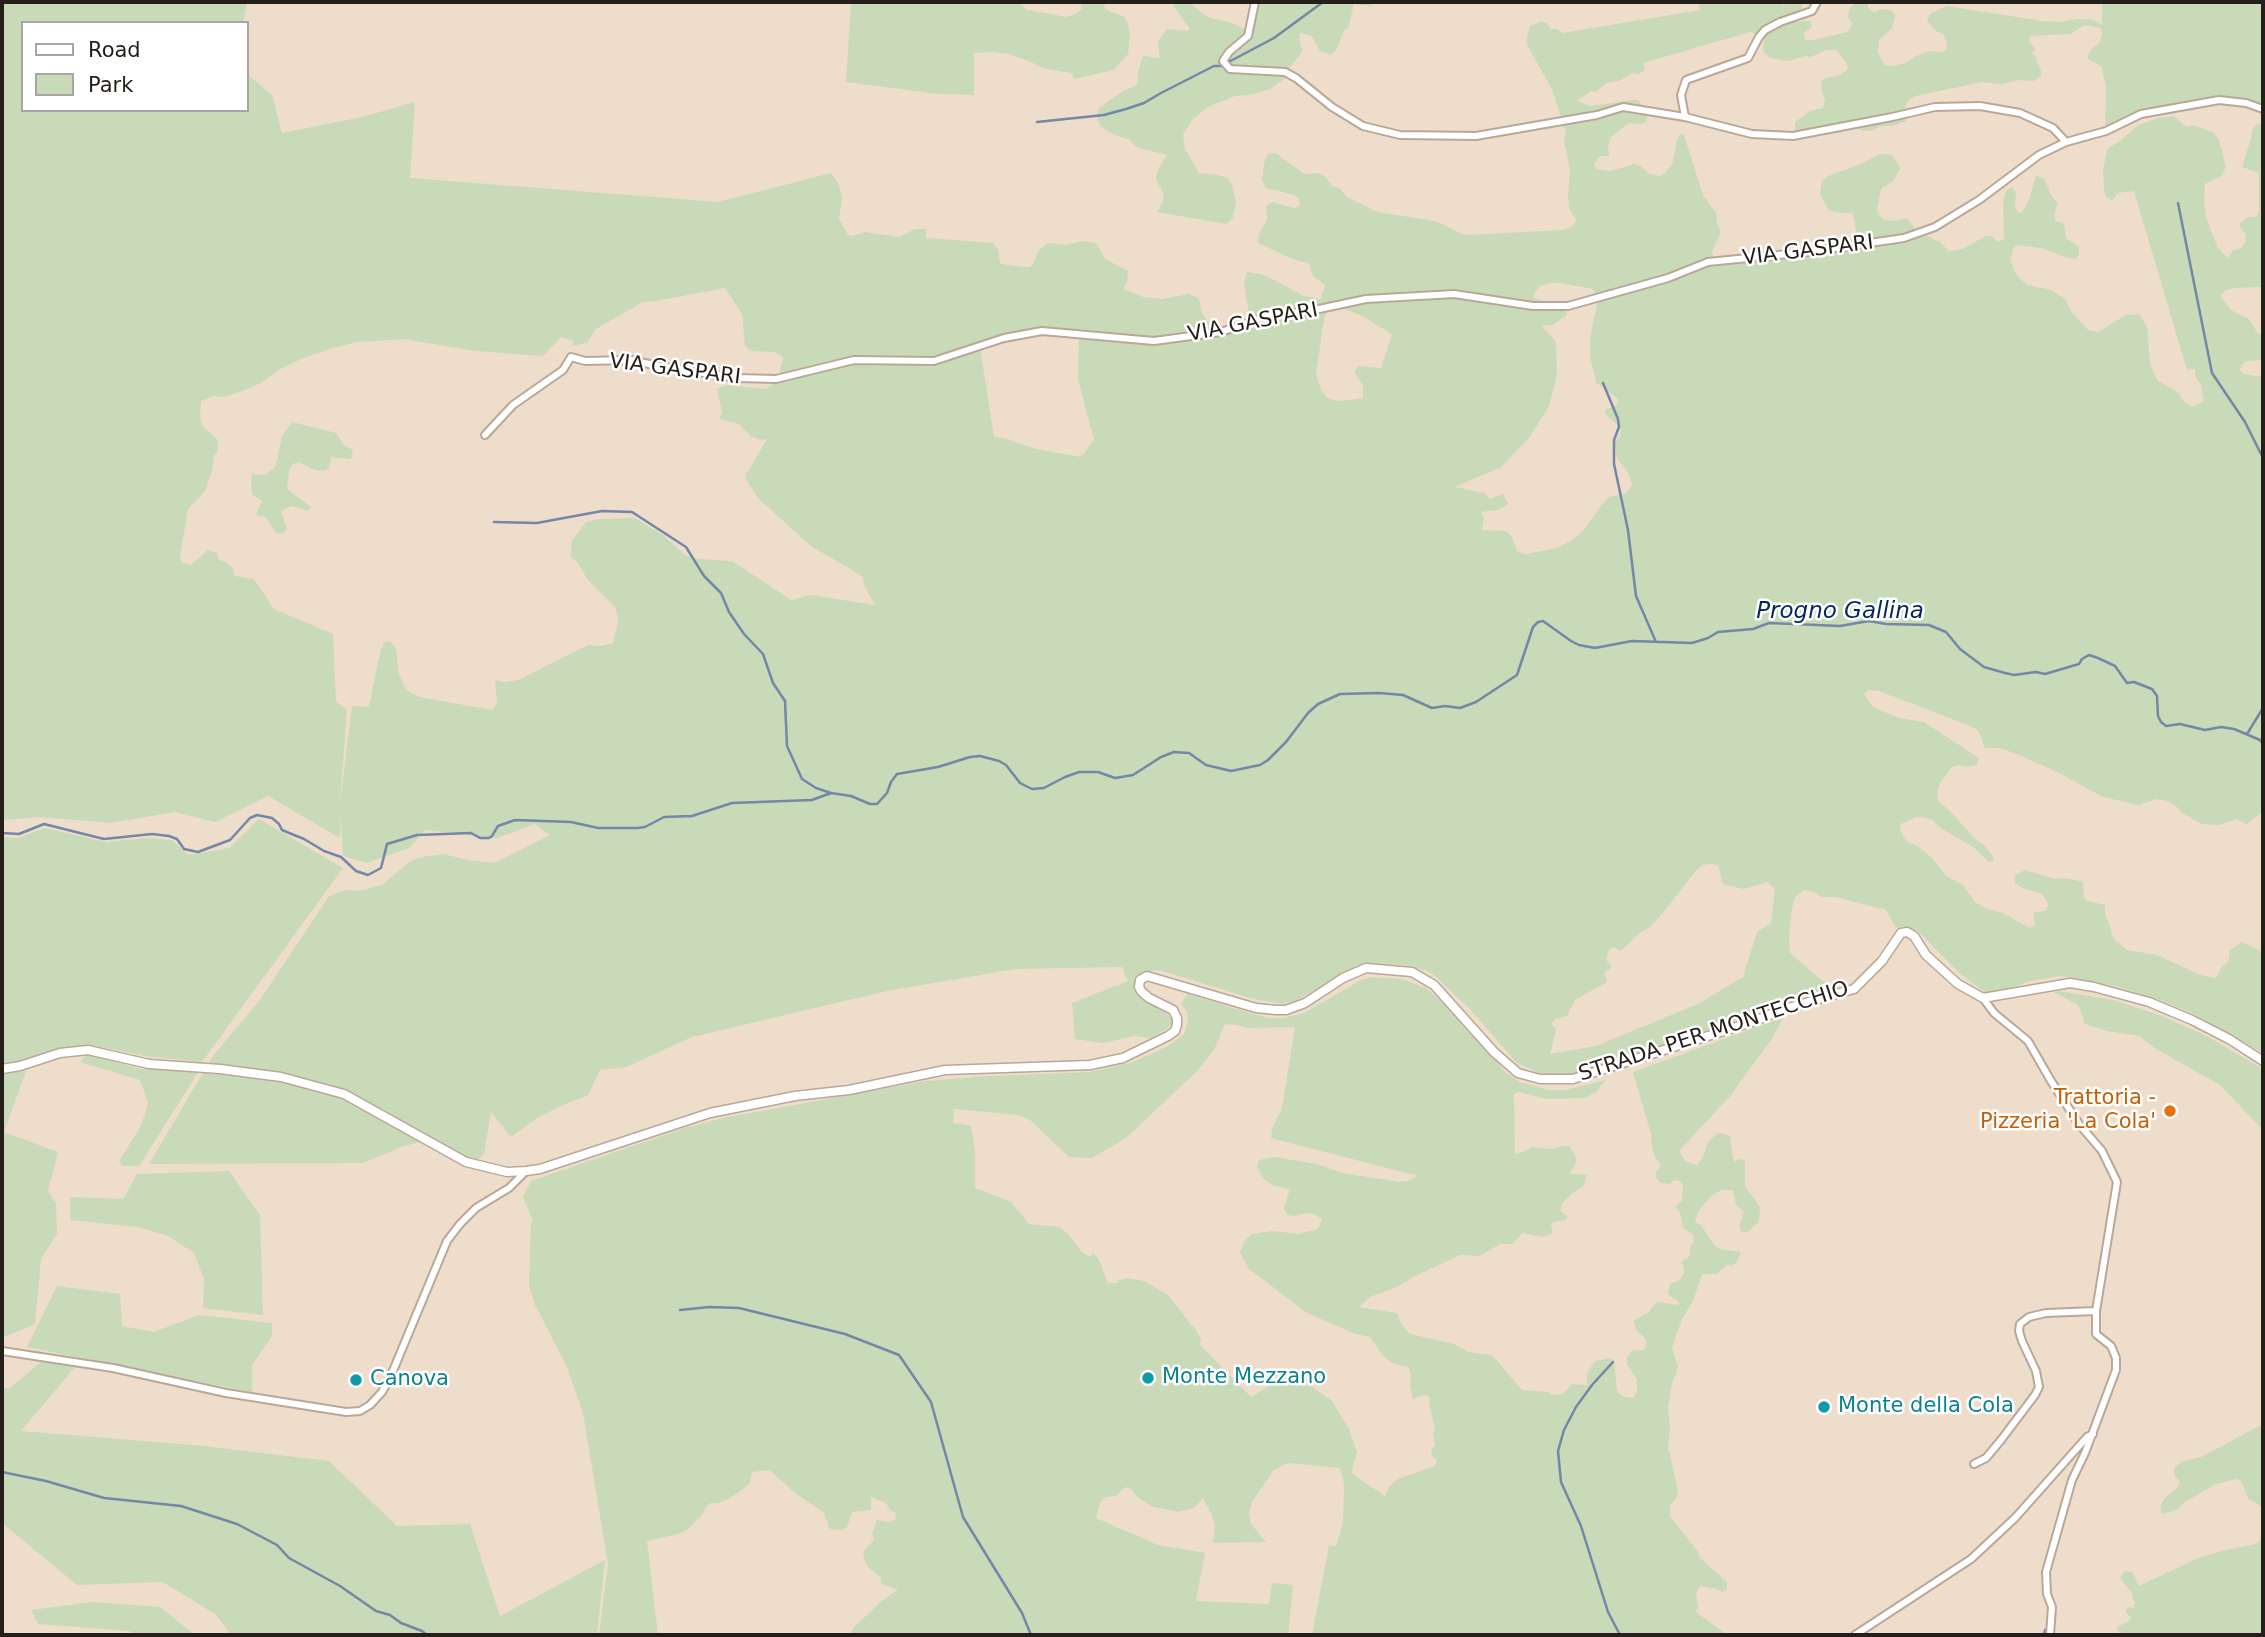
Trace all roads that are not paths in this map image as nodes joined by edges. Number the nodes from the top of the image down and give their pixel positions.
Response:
1 (1255, 2) edge
2 (1817, 2) edge
3 (2263, 108) edge
4 (1685, 117) junction
5 (2066, 142) junction
6 (485, 435) dead end
7 (1983, 998) junction
8 (2263, 1061) edge
9 (2, 1069) edge
10 (526, 1171) junction
11 (2096, 1311) junction
12 (2, 1350) edge
13 (2093, 1434) junction
14 (1974, 1464) dead end
15 (1855, 1635) edge
16 (2050, 1635) edge

1 - 4 street
2 - 4 street
3 - 5 street, VIA GASPARI
4 - 5 street
5 - 6 street, VIA GASPARI
7 - 8 street
7 - 10 street, STRADA PER MONTECCHIO
7 - 11 street, STRADA PER MONTECCHIO
9 - 10 street, STRADA PER MONTECCHIO
10 - 12 street
11 - 13 street, STRADA PER MONTECCHIO
11 - 14 street
13 - 15 street, STRADA PER MONTECCHIO
13 - 16 street, STRADA PER MONTECCHIO

